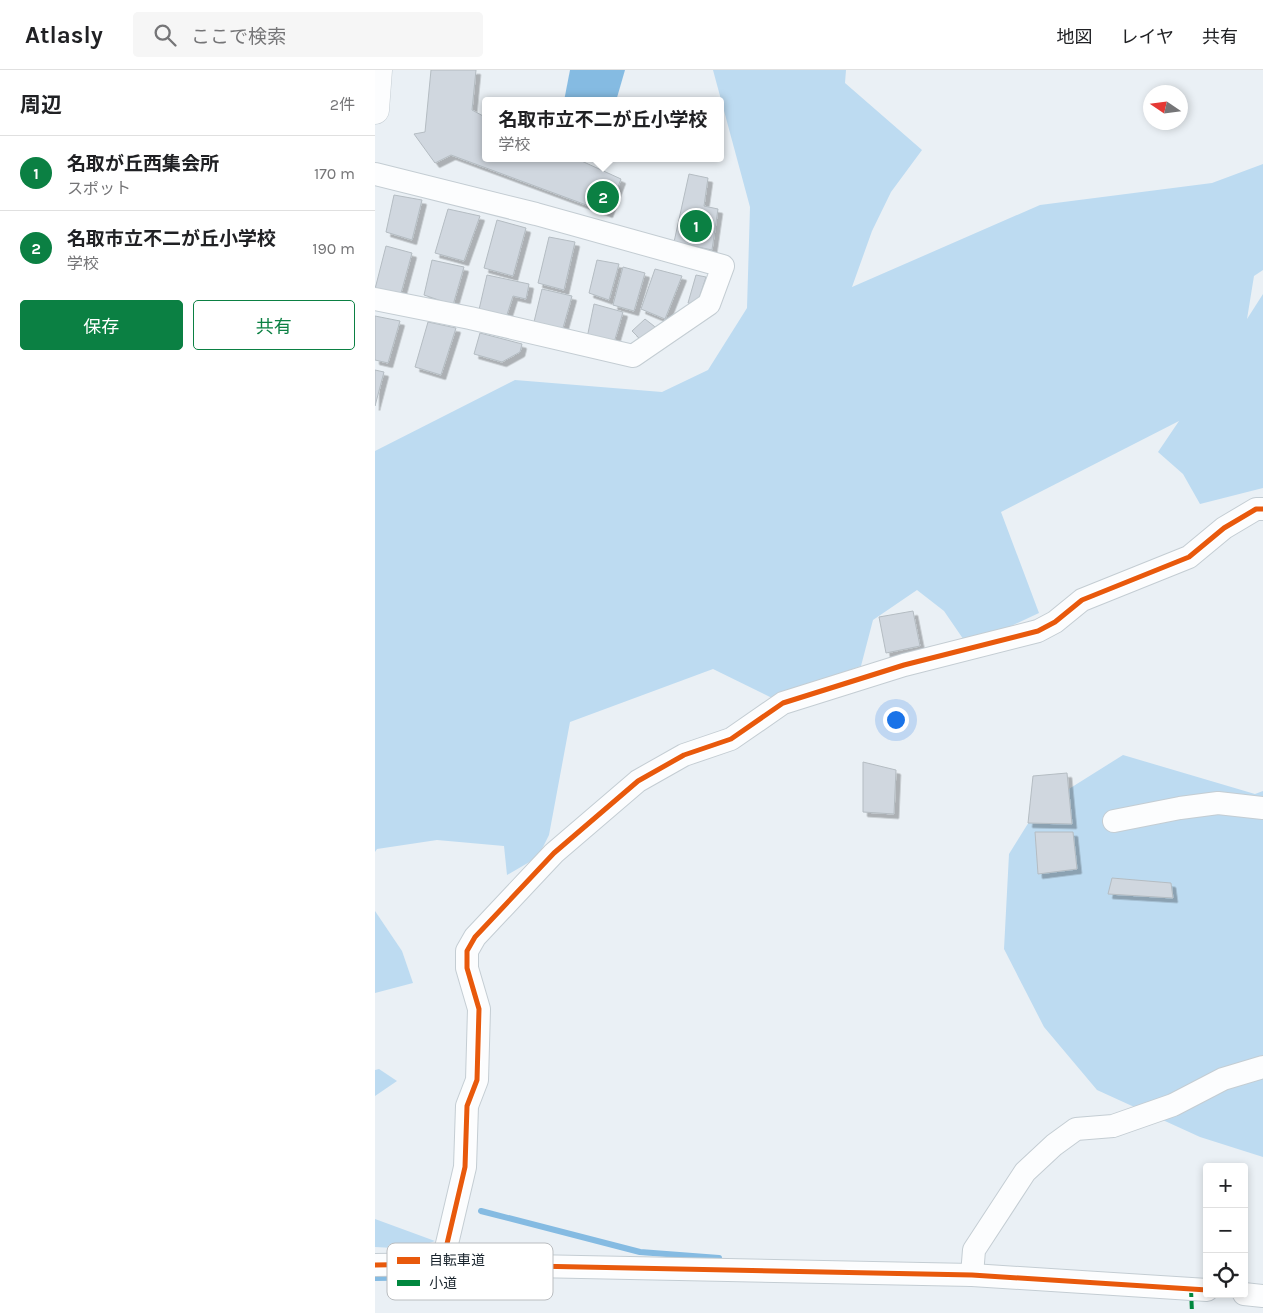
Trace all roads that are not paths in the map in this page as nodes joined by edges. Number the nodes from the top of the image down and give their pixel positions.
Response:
1 (378, 70) edge
2 (375, 110) edge
3 (375, 174) edge
4 (375, 299) edge
5 (1263, 509) edge
6 (1263, 808) edge
7 (1114, 821) dead end
8 (1263, 1067) edge
9 (447, 1243) edge
10 (553, 1266) edge
11 (972, 1275) junction
12 (1203, 1290) edge
13 (1248, 1294) edge
14 (1263, 1296) edge

1 - 2 street
3 - 4 street
5 - 9 street
6 - 7 street
8 - 11 street
10 - 11 street
11 - 12 street
13 - 14 street

